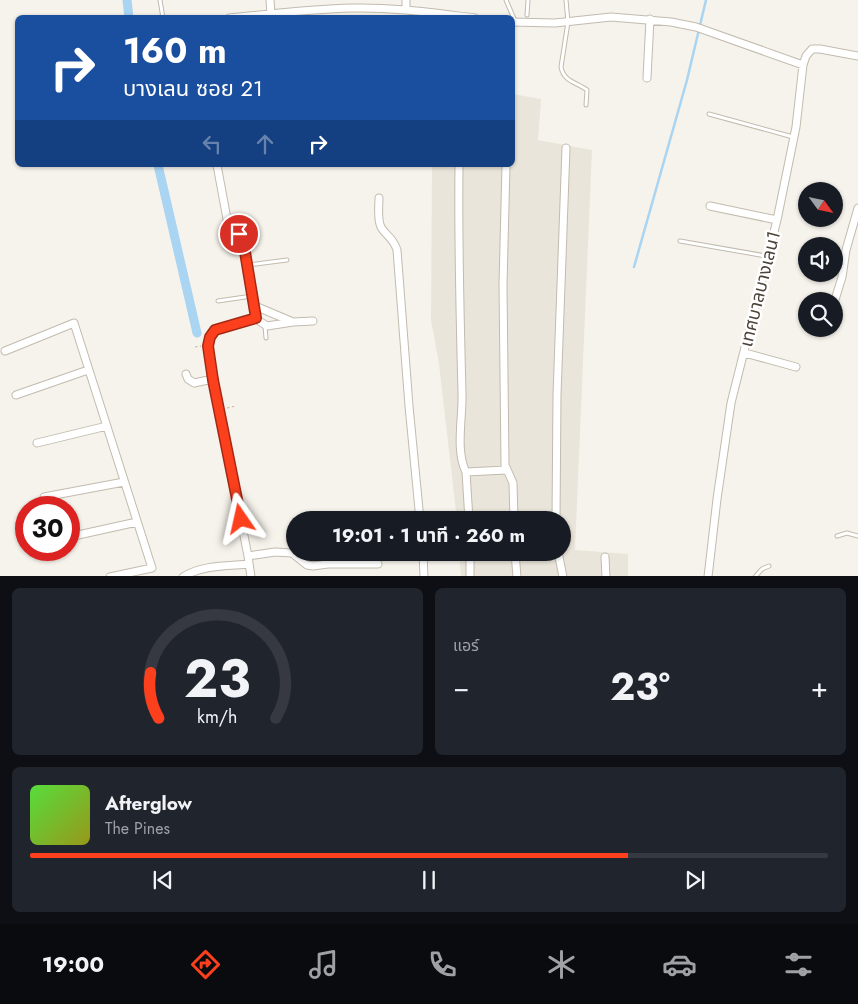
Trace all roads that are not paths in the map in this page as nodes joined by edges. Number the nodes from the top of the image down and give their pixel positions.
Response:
1 (160, 0) edge
2 (270, 0) edge
3 (406, 0) edge
4 (506, 0) edge
5 (528, 0) edge
6 (566, 0) edge
7 (406, 10) junction
8 (271, 14) junction
9 (162, 15) edge
10 (260, 15) edge
11 (449, 15) edge
12 (511, 15) edge
13 (527, 15) dead end
14 (650, 19) junction
15 (515, 22) edge
16 (568, 22) junction
17 (858, 56) edge
18 (803, 65) junction
19 (647, 78) dead end
20 (586, 105) dead end
21 (708, 114) dead end
22 (794, 137) junction
23 (566, 148) dead end
24 (217, 167) edge
25 (459, 167) edge
26 (506, 167) edge
27 (379, 198) dead end
28 (710, 206) dead end
29 (858, 208) edge
30 (778, 220) junction
31 (680, 241) dead end
32 (770, 256) junction
33 (287, 260) dead end
34 (248, 265) junction
35 (837, 292) edge
36 (253, 296) junction
37 (218, 302) dead end
38 (255, 306) junction
39 (254, 319) junction
40 (313, 321) dead end
41 (293, 322) junction
42 (265, 326) junction
43 (266, 338) dead end
44 (5, 351) dead end
45 (745, 353) junction
46 (796, 367) dead end
47 (88, 370) junction
48 (186, 374) dead end
49 (213, 380) junction
50 (16, 395) dead end
51 (106, 426) junction
52 (37, 443) dead end
53 (506, 470) junction
54 (466, 472) junction
55 (124, 482) junction
56 (49, 496) edge
57 (419, 511) edge
58 (468, 511) edge
59 (514, 511) edge
60 (556, 511) edge
61 (137, 522) junction
62 (80, 535) edge
63 (838, 536) dead end
64 (858, 536) edge
65 (248, 556) junction
66 (605, 557) dead end
67 (423, 561) edge
68 (470, 561) edge
69 (516, 561) edge
70 (560, 561) edge
71 (249, 564) junction
72 (378, 564) dead end
73 (769, 566) dead end
74 (114, 576) edge
75 (183, 576) edge
76 (251, 576) edge
77 (424, 576) edge
78 (470, 576) edge
79 (517, 576) edge
80 (563, 576) edge
81 (606, 576) edge
82 (708, 576) edge
83 (755, 576) edge

1 - 9 lane
2 - 8 street
3 - 7 street
4 - 12 lane
5 - 13 lane
6 - 16 lane
7 - 8 street
7 - 11 street
8 - 10 street
14 - 16 street
14 - 18 street
14 - 19 street
15 - 16 street
16 - 20 lane
17 - 18 street
18 - 22 street, เทศบาลบางเลน1
21 - 22 lane
22 - 30 street, เทศบาลบางเลน1
23 - 60 street
24 - 34 street
25 - 54 street
26 - 53 street
27 - 57 street
28 - 30 street
29 - 35 street
30 - 32 street, เทศบาลบางเลน1
31 - 32 lane
32 - 45 street, เทศบาลบางเลน1
33 - 34 lane
34 - 36 street
36 - 37 lane
36 - 38 street
38 - 39 street
38 - 41 street
39 - 42 street
39 - 49 street
40 - 41 street
41 - 42 street
42 - 43 lane
44 - 47 street
45 - 46 street
45 - 82 street, เทศบาลบางเลน1
47 - 50 street
47 - 51 street
48 - 49 street
49 - 65 street
51 - 52 street
51 - 55 street
53 - 54 street
53 - 59 street
54 - 58 street
55 - 56 street
55 - 61 street
61 - 62 street
61 - 74 street
63 - 64 lane
65 - 71 street
65 - 72 street
66 - 81 street
67 - 77 street
68 - 78 street
69 - 79 street
70 - 80 street
71 - 75 street
71 - 76 street
73 - 83 lane

